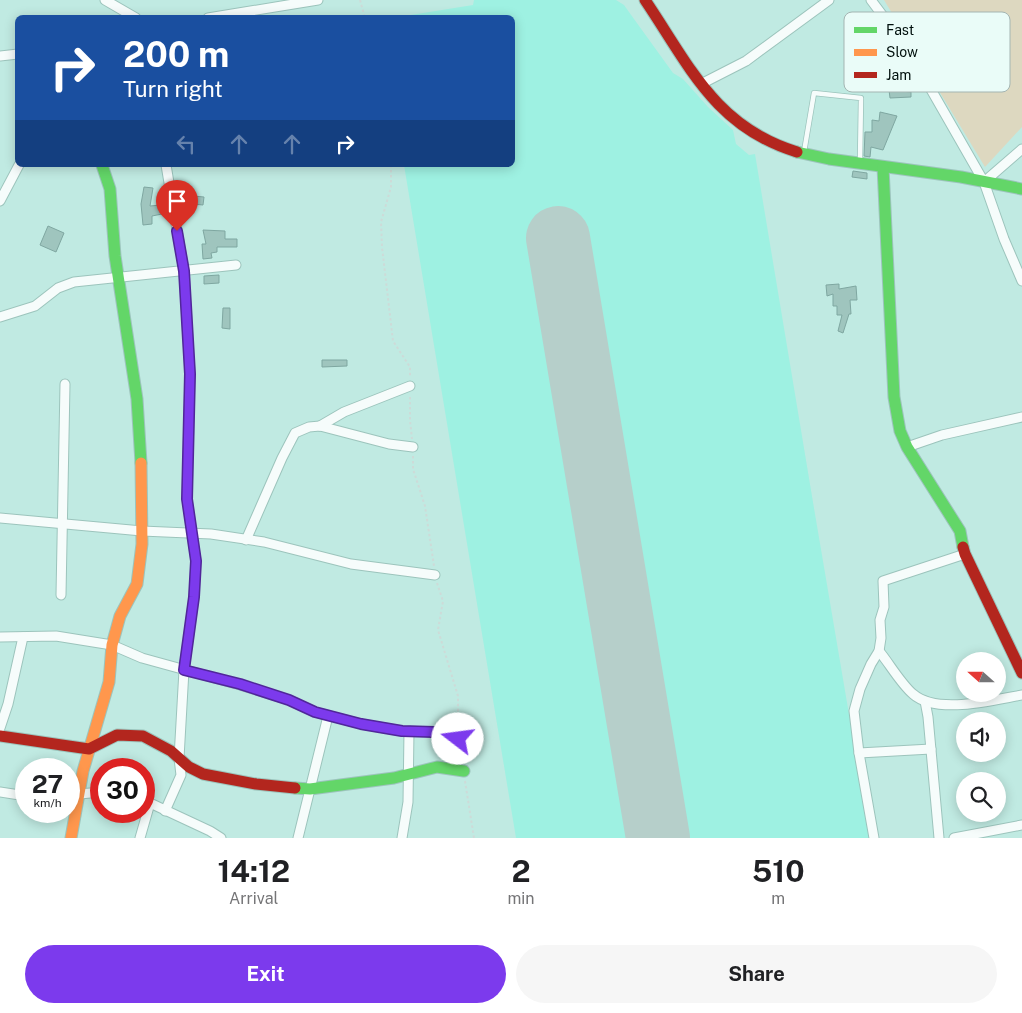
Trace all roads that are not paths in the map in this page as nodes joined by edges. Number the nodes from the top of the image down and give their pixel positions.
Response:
1 (105, 0) edge
2 (318, 0) edge
3 (645, 0) edge
4 (829, 0) edge
5 (871, 0) edge
6 (259, 4) edge
7 (880, 12) edge
8 (131, 15) edge
9 (219, 15) edge
10 (15, 55) edge
11 (1, 57) edge
12 (701, 84) junction
13 (932, 92) edge
14 (1022, 149) edge
15 (804, 154) junction
16 (860, 164) junction
17 (18, 167) edge
18 (103, 167) edge
19 (166, 167) edge
20 (883, 168) junction
21 (984, 182) junction
22 (1022, 189) edge
23 (0, 201) edge
24 (236, 265) dead end
25 (184, 271) junction
26 (119, 277) junction
27 (1022, 281) edge
28 (0, 317) edge
29 (65, 384) dead end
30 (410, 386) road end
31 (1022, 416) edge
32 (320, 426) junction
33 (413, 447) road end
34 (907, 447) junction
35 (0, 518) edge
36 (62, 523) junction
37 (142, 531) junction
38 (192, 533) junction
39 (246, 540) junction
40 (965, 554) junction
41 (435, 575) road end
42 (61, 595) dead end
43 (24, 636) junction
44 (0, 637) edge
45 (112, 645) junction
46 (879, 651) junction
47 (184, 670) junction
48 (1022, 673) edge
49 (1022, 696) edge
50 (925, 701) junction
51 (328, 716) junction
52 (0, 728) edge
53 (408, 731) junction
54 (0, 736) edge
55 (458, 739) road end
56 (89, 749) junction
57 (931, 749) junction
58 (859, 753) junction
59 (178, 758) junction
60 (464, 771) road end
61 (409, 774) junction
62 (80, 776) edge
63 (310, 789) junction
64 (0, 792) edge
65 (15, 794) edge
66 (155, 807) edge
67 (165, 811) junction
68 (72, 823) edge
69 (143, 823) edge
70 (1022, 825) edge
71 (209, 835) edge
72 (71, 838) edge
73 (140, 838) edge
74 (221, 838) edge
75 (298, 838) edge
76 (402, 838) edge
77 (874, 838) edge
78 (939, 838) edge
79 (954, 838) edge

1 - 8 street
2 - 6 street
3 - 12 street
4 - 12 street
5 - 7 street
6 - 9 street
10 - 11 street
12 - 15 street
13 - 21 street
14 - 21 street
15 - 16 street
15 - 16 lane
16 - 20 street
17 - 23 street
18 - 26 street
19 - 25 street
20 - 21 street
20 - 34 street
21 - 22 street
21 - 27 street
24 - 25 street
25 - 26 street
25 - 38 street
26 - 28 street
26 - 37 street
29 - 36 street
30 - 32 street
31 - 34 street
32 - 33 street
32 - 39 street
34 - 40 street
35 - 36 street
36 - 37 street
36 - 42 street
37 - 38 street
37 - 45 street
38 - 39 street
38 - 47 street
39 - 41 street
40 - 46 street
40 - 48 street
43 - 44 street
43 - 45 street
43 - 52 street
45 - 47 street
45 - 56 street
46 - 50 street
46 - 58 street
47 - 51 street
47 - 59 street
49 - 50 street
50 - 57 street
51 - 53 street
51 - 63 street
53 - 55 street
53 - 61 street
54 - 56 street
56 - 59 street
56 - 62 street
57 - 58 street
57 - 78 street
58 - 77 street
59 - 63 street
59 - 67 street
60 - 61 street
61 - 63 street
61 - 76 street
63 - 75 street
64 - 65 street
66 - 67 street
67 - 71 street
68 - 72 street
69 - 73 street
70 - 79 street
71 - 74 street

